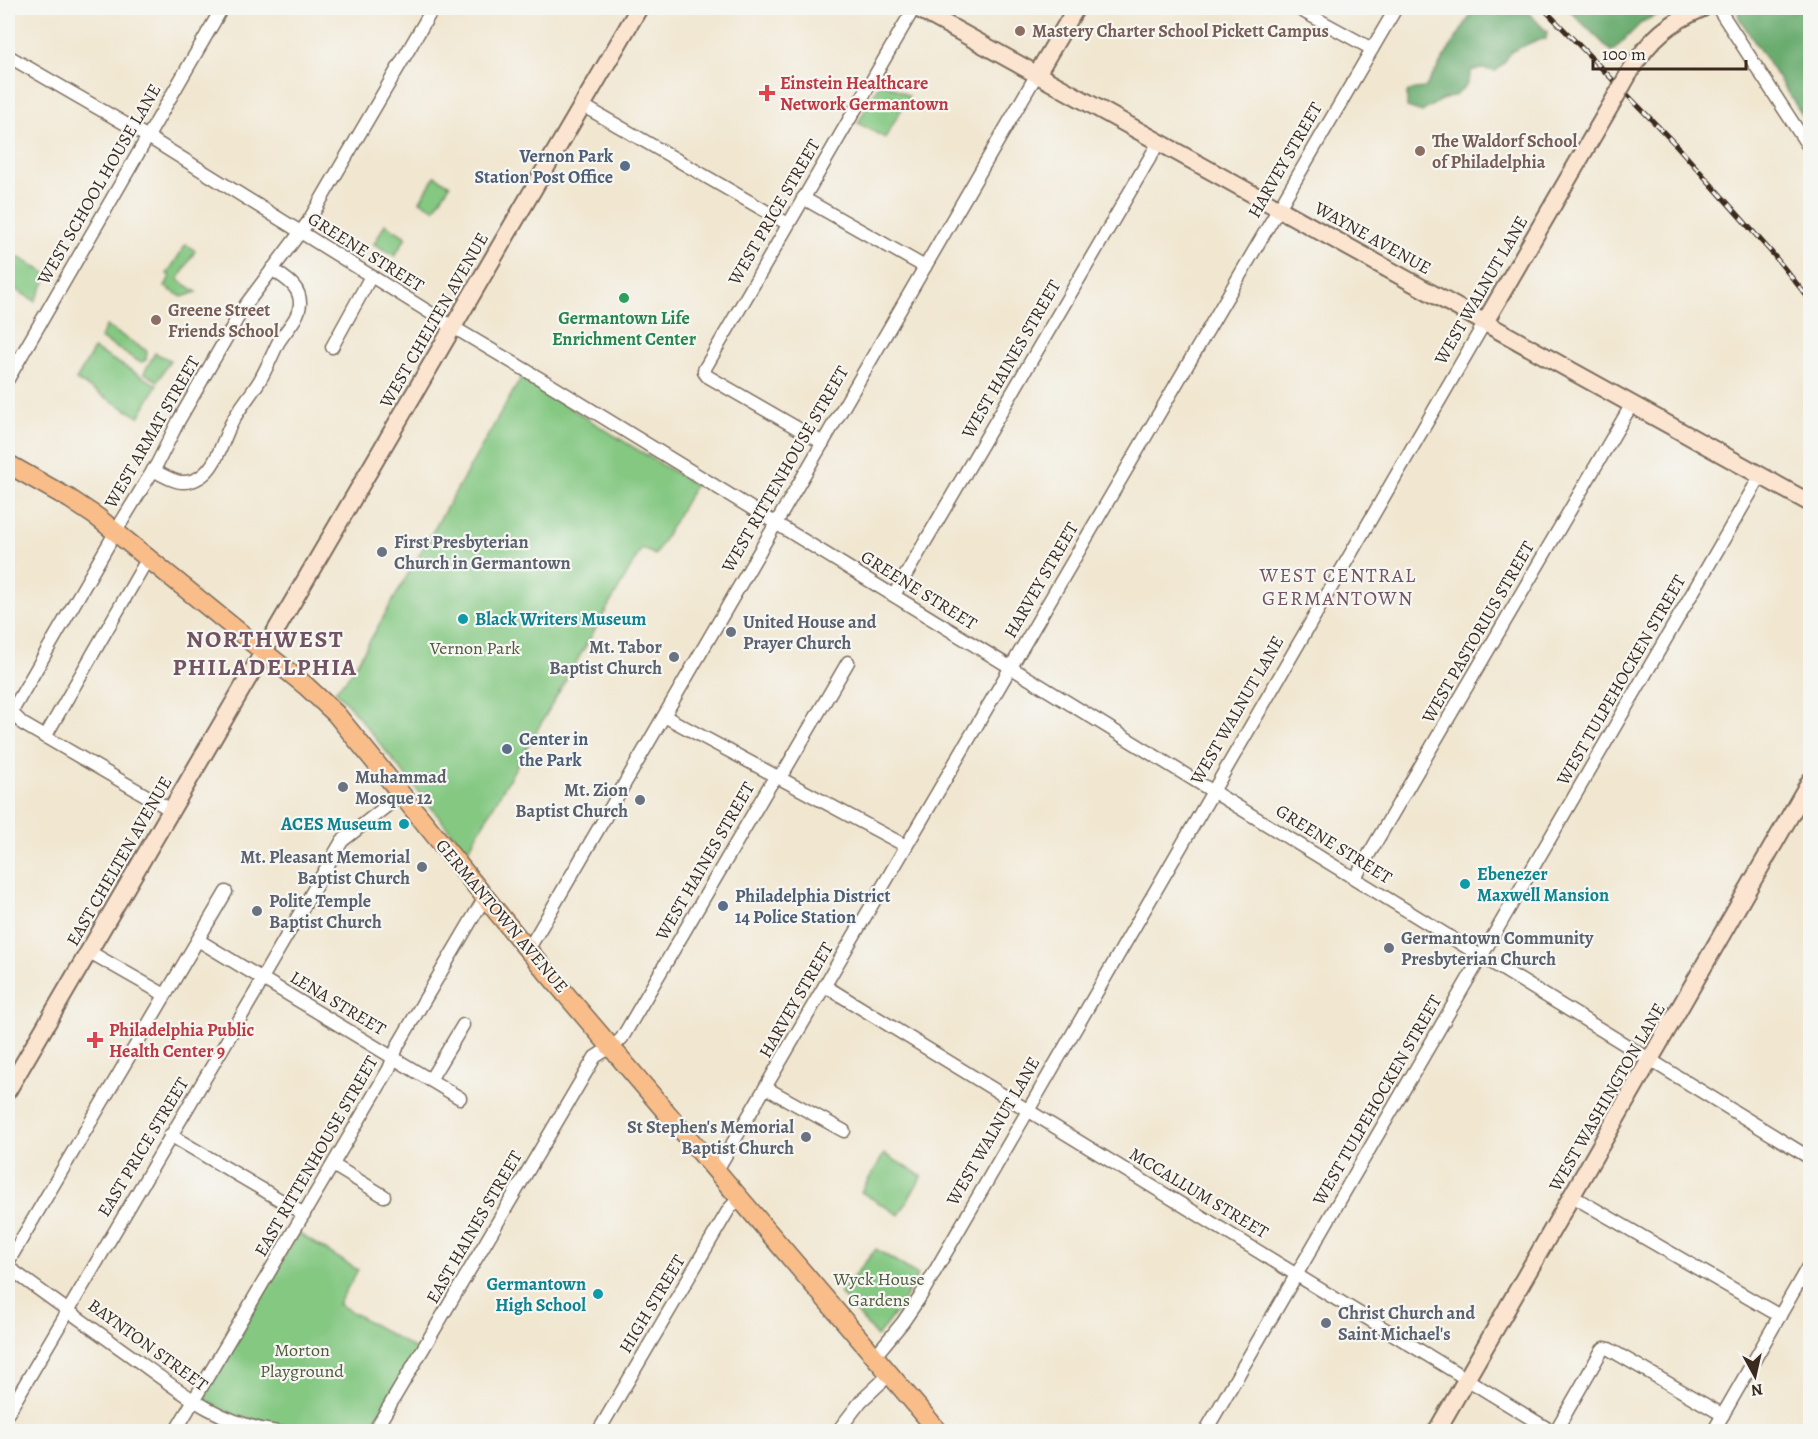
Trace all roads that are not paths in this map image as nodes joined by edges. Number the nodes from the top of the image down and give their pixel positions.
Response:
1 (222, 8) edge
2 (433, 8) edge
3 (639, 8) edge
4 (915, 8) edge
5 (1076, 8) edge
6 (1297, 8) edge
7 (1396, 8) edge
8 (1703, 8) edge
9 (1718, 8) edge
10 (1372, 49) junction
11 (8, 56) edge
12 (1037, 74) junction
13 (582, 105) junction
14 (148, 137) junction
15 (1159, 142) junction
16 (1810, 149) edge
17 (803, 198) junction
18 (1278, 207) junction
19 (788, 224) junction
20 (301, 233) junction
21 (925, 267) junction
22 (272, 269) junction
23 (371, 276) junction
24 (1485, 322) junction
25 (453, 327) junction
26 (332, 347) dead end
27 (8, 379) edge
28 (1632, 404) junction
29 (823, 443) junction
30 (8, 464) edge
31 (153, 470) junction
32 (1761, 475) junction
33 (1810, 503) edge
34 (776, 523) junction
35 (115, 532) junction
36 (148, 558) junction
37 (894, 595) junction
38 (264, 651) junction
39 (848, 662) dead end
40 (1010, 667) junction
41 (9, 713) edge
42 (664, 716) junction
43 (45, 737) junction
44 (778, 777) junction
45 (1810, 781) edge
46 (1213, 791) junction
47 (402, 794) junction
48 (171, 810) junction
49 (906, 846) junction
50 (1355, 878) junction
51 (225, 892) dead end
52 (485, 897) junction
53 (198, 940) junction
54 (528, 950) junction
55 (88, 951) junction
56 (1482, 956) junction
57 (262, 979) junction
58 (825, 986) junction
59 (165, 995) junction
60 (463, 1025) dead end
61 (611, 1047) junction
62 (393, 1058) junction
63 (1650, 1060) junction
64 (430, 1080) junction
65 (766, 1088) junction
66 (8, 1090) edge
67 (460, 1098) dead end
68 (1028, 1110) junction
69 (844, 1131) dead end
70 (170, 1135) junction
71 (1810, 1158) edge
72 (333, 1165) junction
73 (717, 1170) junction
74 (384, 1196) dead end
75 (1572, 1196) junction
76 (740, 1197) junction
77 (304, 1214) junction
78 (8, 1262) edge
79 (1810, 1263) edge
80 (8, 1268) edge
81 (1297, 1274) junction
82 (68, 1310) junction
83 (1780, 1316) junction
84 (875, 1356) junction
85 (890, 1374) junction
86 (1467, 1379) junction
87 (193, 1400) junction
88 (8, 1413) edge
89 (1723, 1415) junction
90 (175, 1431) edge
91 (277, 1431) edge
92 (374, 1431) edge
93 (598, 1431) edge
94 (837, 1431) edge
95 (939, 1431) edge
96 (1205, 1431) edge
97 (1436, 1431) edge
98 (1554, 1431) edge
99 (1713, 1431) edge

1 - 14 street, WEST SCHOOL HOUSE LANE
2 - 20 street, WEST ARMAT STREET
3 - 13 main road, WEST CHELTEN AVENUE
4 - 12 main road, WAYNE AVENUE
4 - 17 street, WEST PRICE STREET
5 - 12 main road, WEST RITTENHOUSE STREET
6 - 10 street
7 - 10 street, HARVEY STREET
8 - 24 main road, WEST WALNUT LANE, bridge
9 - 16 street
10 - 18 street, HARVEY STREET
11 - 14 street, GREENE STREET
12 - 15 main road, WAYNE AVENUE
12 - 21 street, WEST RITTENHOUSE STREET
13 - 19 street
13 - 25 main road, WEST CHELTEN AVENUE
14 - 20 street, GREENE STREET
14 - 27 street, WEST SCHOOL HOUSE LANE
15 - 18 main road, WAYNE AVENUE
15 - 37 street, WEST HAINES STREET
17 - 19 street, WEST PRICE STREET
17 - 21 street
18 - 24 main road, WAYNE AVENUE
18 - 40 street, HARVEY STREET
19 - 29 street, WEST PRICE STREET
20 - 22 street, WEST ARMAT STREET
20 - 23 street, GREENE STREET
21 - 29 street, WEST RITTENHOUSE STREET
22 - 31 street, WEST ARMAT STREET
22 - 31 street
23 - 25 street, GREENE STREET
23 - 26 street
24 - 28 main road, WAYNE AVENUE
24 - 46 street, WEST WALNUT LANE
25 - 34 street, GREENE STREET
25 - 38 main road, WEST CHELTEN AVENUE
28 - 32 main road, WAYNE AVENUE
28 - 50 street, WEST PASTORIUS STREET
29 - 34 street, WEST RITTENHOUSE STREET
30 - 35 main road, GERMANTOWN AVENUE
31 - 35 street, WEST ARMAT STREET
32 - 33 main road, WAYNE AVENUE
32 - 56 street, WEST TULPEHOCKEN STREET
34 - 37 street, GREENE STREET
34 - 42 street, WEST RITTENHOUSE STREET
35 - 36 main road, GERMANTOWN AVENUE
35 - 41 street, WEST ARMAT STREET
36 - 38 main road, GERMANTOWN AVENUE
36 - 43 street
37 - 40 street, GREENE STREET
38 - 47 main road, GERMANTOWN AVENUE
38 - 48 main road, EAST CHELTEN AVENUE
39 - 44 street, WEST HAINES STREET
40 - 46 street, GREENE STREET
40 - 49 street, HARVEY STREET
41 - 43 street
42 - 44 street
42 - 54 street, WEST RITTENHOUSE STREET
43 - 48 street
44 - 49 street
44 - 61 street, WEST HAINES STREET
45 - 63 main road, WEST WASHINGTON LANE
46 - 50 street, GREENE STREET
46 - 68 street, WEST WALNUT LANE
47 - 52 main road, GERMANTOWN AVENUE
47 - 57 street, EAST PRICE STREET
48 - 55 main road, EAST CHELTEN AVENUE
49 - 58 street, HARVEY STREET
50 - 56 street, GREENE STREET
51 - 53 street
52 - 54 main road, GERMANTOWN AVENUE
52 - 62 street, EAST RITTENHOUSE STREET
53 - 57 street, LENA STREET
53 - 59 street
54 - 61 main road, GERMANTOWN AVENUE
55 - 59 street
55 - 66 main road, EAST CHELTEN AVENUE
56 - 63 street, GREENE STREET
56 - 81 street, WEST TULPEHOCKEN STREET
57 - 62 street, LENA STREET
57 - 70 street, EAST PRICE STREET
58 - 65 street, HARVEY STREET
58 - 68 street, MCCALLUM STREET
59 - 78 street
60 - 64 street
61 - 73 main road, GERMANTOWN AVENUE
61 - 92 street, EAST HAINES STREET
62 - 64 street, LENA STREET
62 - 72 street, EAST RITTENHOUSE STREET
63 - 71 street, GREENE STREET
63 - 75 main road, WEST WASHINGTON LANE
64 - 67 street, LENA STREET
65 - 69 street
65 - 73 street, HARVEY STREET
68 - 81 street, MCCALLUM STREET
68 - 84 street, WEST WALNUT LANE
70 - 77 street
70 - 82 street, EAST PRICE STREET
72 - 74 street
72 - 77 street, EAST RITTENHOUSE STREET
73 - 76 main road, GERMANTOWN AVENUE
75 - 83 street
75 - 86 main road, WEST WASHINGTON LANE
76 - 84 main road, GERMANTOWN AVENUE
76 - 93 street, HIGH STREET
77 - 87 street, EAST RITTENHOUSE STREET
79 - 83 street
80 - 82 street, BAYNTON STREET
81 - 86 street, MCCALLUM STREET
81 - 96 street, WEST TULPEHOCKEN STREET
82 - 87 street, BAYNTON STREET
82 - 88 street, EAST PRICE STREET
83 - 89 street
84 - 85 main road, GERMANTOWN AVENUE
85 - 94 street
85 - 95 main road, GERMANTOWN AVENUE
86 - 97 main road, WEST WASHINGTON LANE
86 - 98 street, MCCALLUM STREET
87 - 90 street, EAST RITTENHOUSE STREET
87 - 91 street, BAYNTON STREET
89 - 98 street
89 - 99 street

